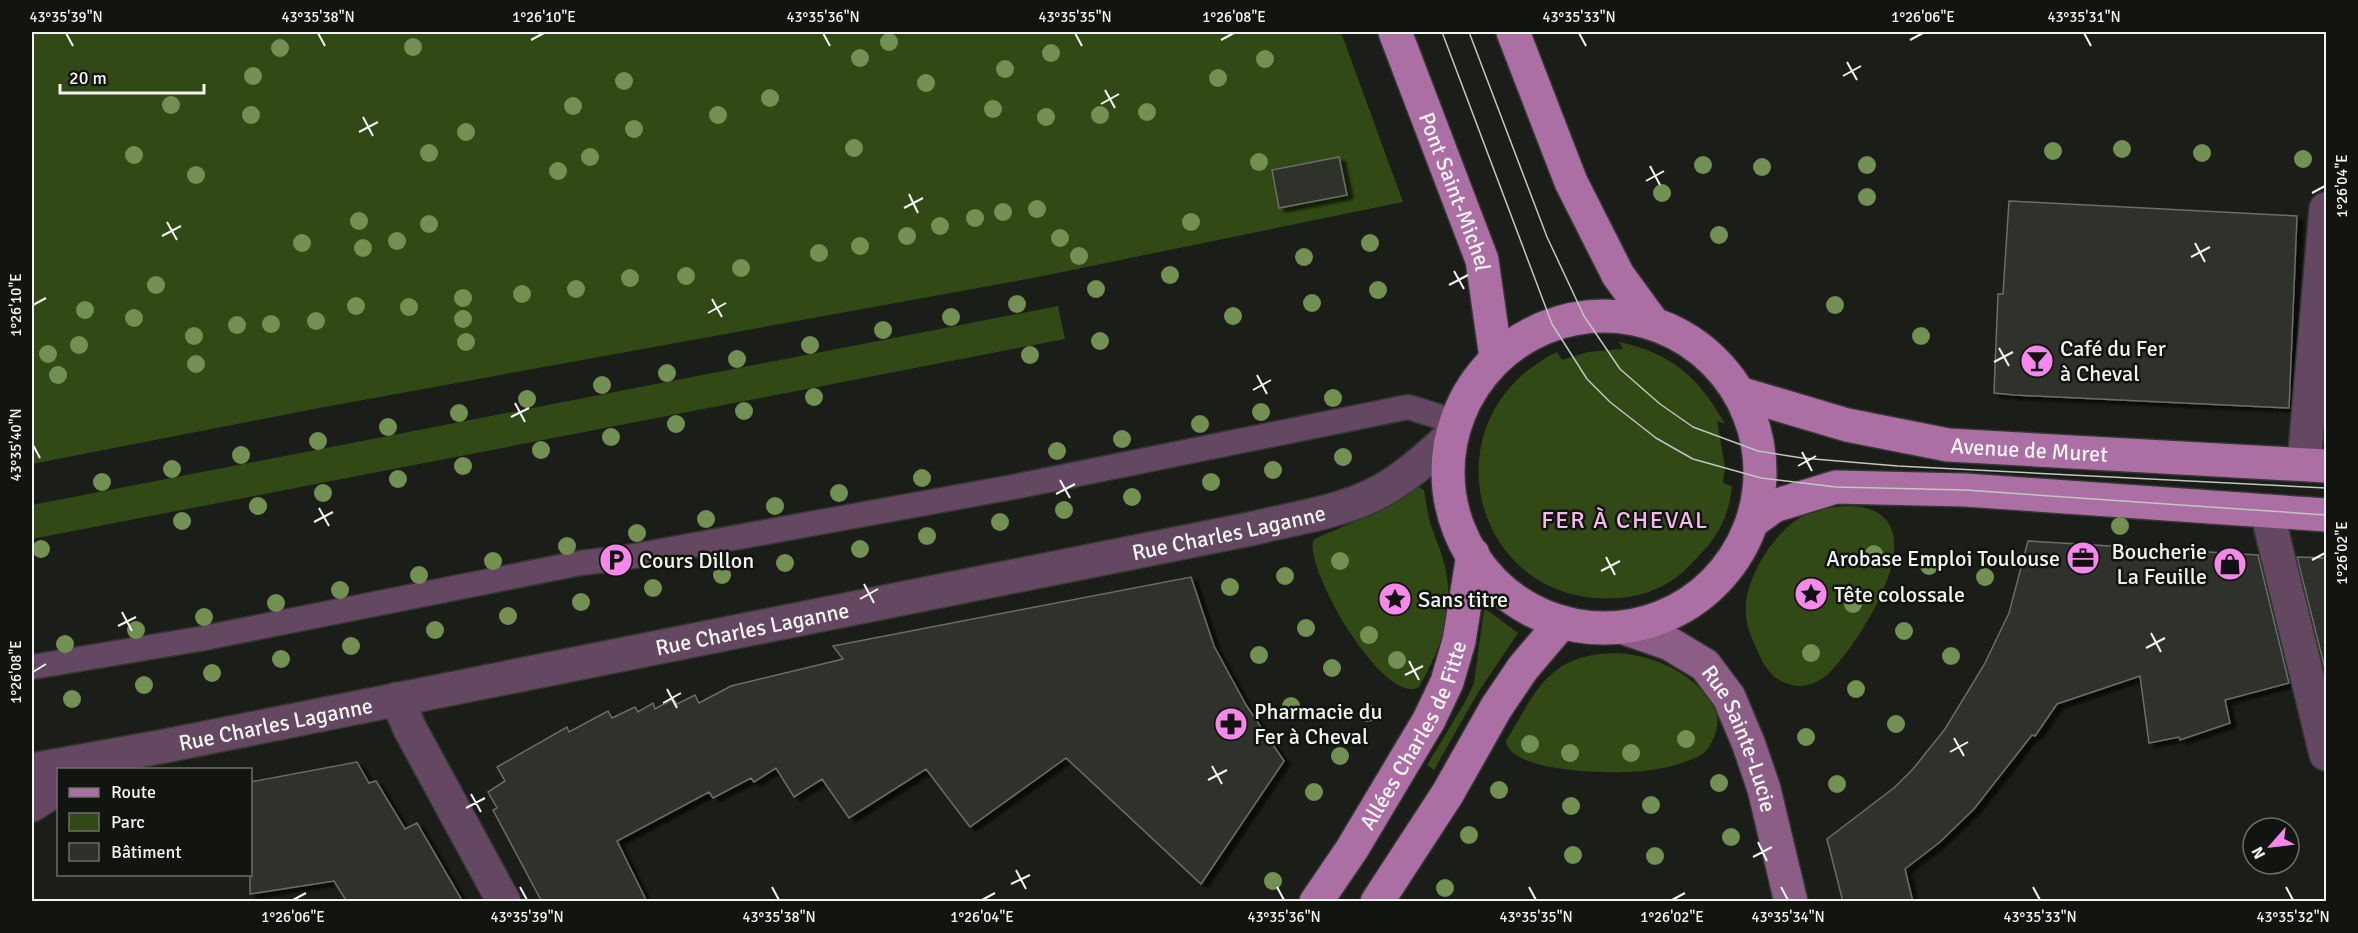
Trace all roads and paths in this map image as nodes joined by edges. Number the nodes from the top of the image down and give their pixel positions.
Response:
1 (1395, 32) edge
2 (1513, 32) edge
3 (2326, 209) edge
4 (1653, 323) junction
5 (1496, 358) junction
6 (1739, 393) junction
7 (1454, 429) junction
8 (2315, 465) edge
9 (2267, 512) junction
10 (2326, 515) edge
11 (1753, 521) junction
12 (1473, 554) junction
13 (1562, 622) junction
14 (1624, 628) junction
15 (32, 668) edge
16 (398, 699) junction
17 (2326, 754) edge
18 (100, 762) edge
19 (32, 770) edge
20 (57, 789) edge
21 (32, 805) edge
22 (504, 902) edge
23 (1316, 902) edge
24 (1377, 902) edge
25 (1791, 902) edge

1 - 5 main road, Pont Saint-Michel
2 - 4 main road
3 - 8 street
4 - 5 main road
4 - 6 main road
5 - 7 main road
6 - 8 main road, Avenue de Muret
6 - 11 main road
7 - 12 main road
7 - 15 lane
7 - 16 street, Rue Charles Laganne
9 - 10 main road, Avenue de Muret
9 - 11 main road, Avenue de Muret
9 - 17 street
11 - 14 main road
12 - 13 main road
12 - 23 main road, Allées Charles de Fitte
13 - 14 main road
13 - 24 main road
14 - 25 street, Rue Sainte-Lucie
16 - 18 street, Rue Charles Laganne
16 - 22 street
18 - 19 street, Rue Charles Laganne
20 - 21 street

